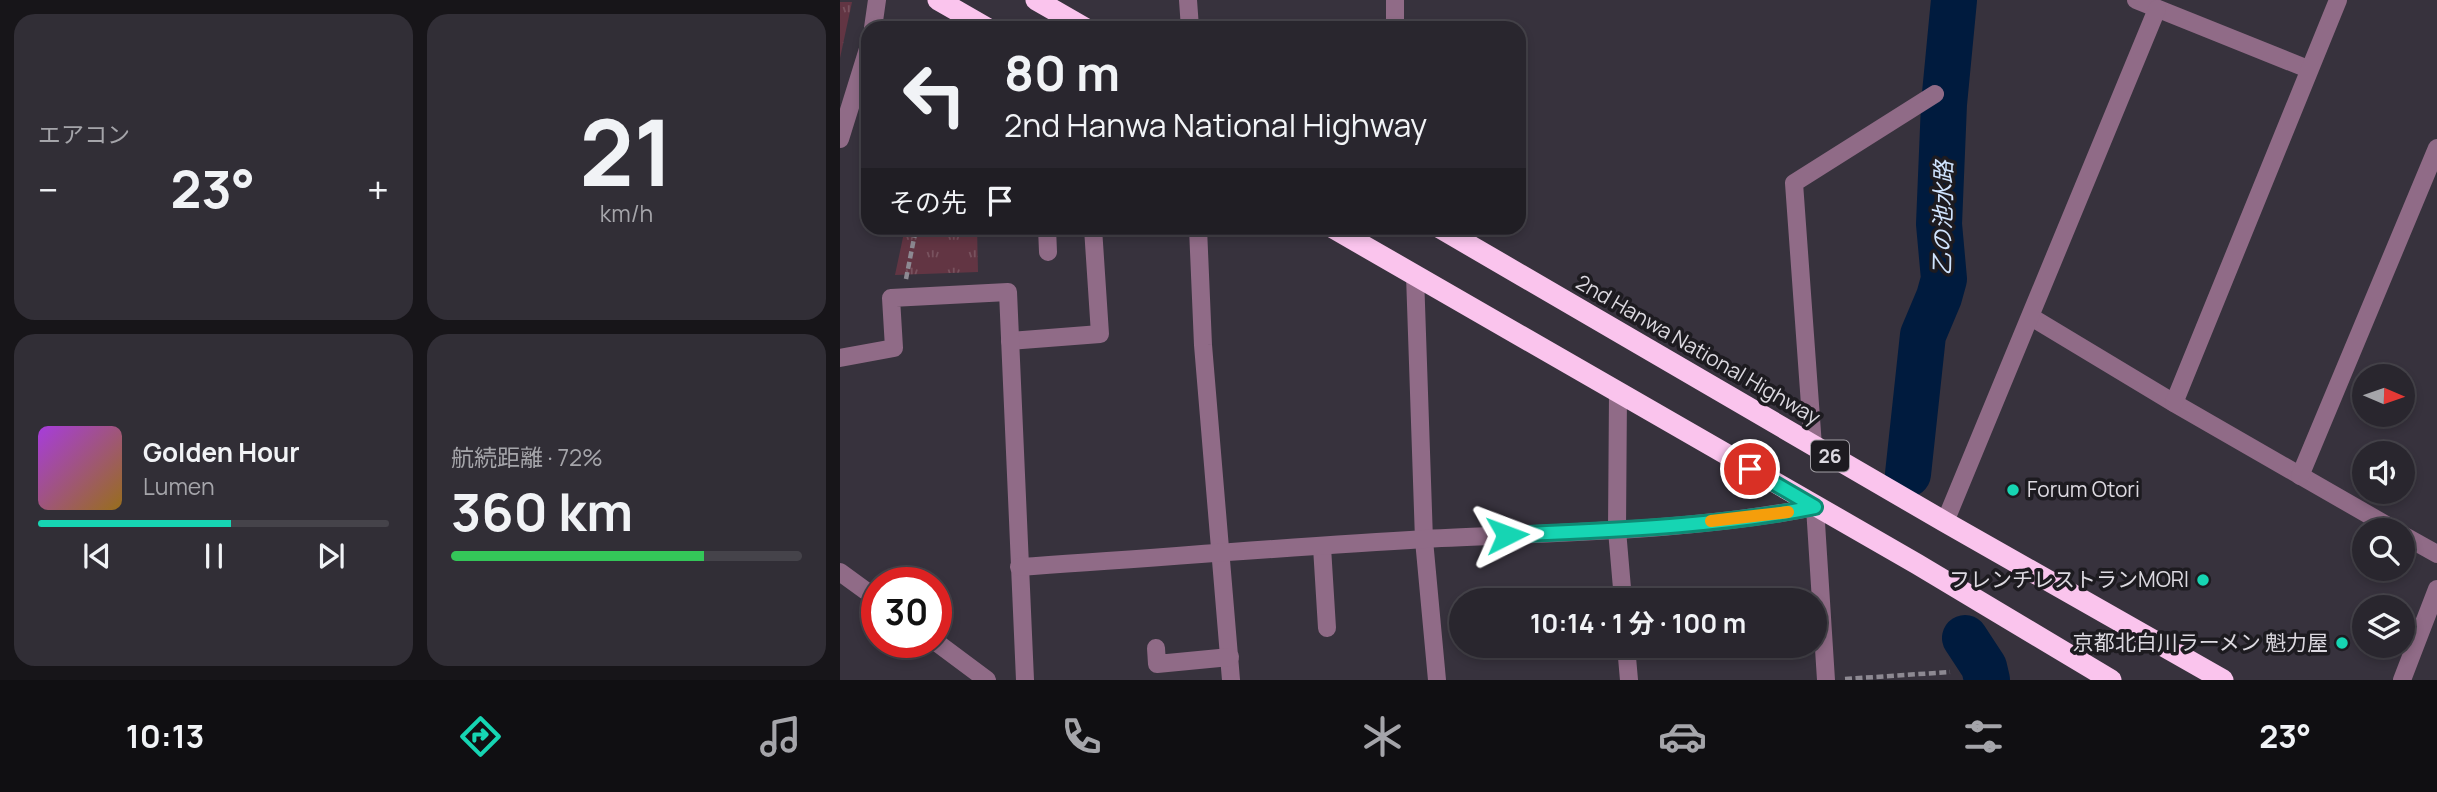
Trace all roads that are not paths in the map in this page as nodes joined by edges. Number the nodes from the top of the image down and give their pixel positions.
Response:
1 (877, 0) edge
2 (938, 0) edge
3 (1036, 0) edge
4 (1188, 0) edge
5 (1395, 0) edge
6 (2136, 0) edge
7 (2338, 0) edge
8 (2157, 9) junction
9 (874, 21) edge
10 (975, 21) edge
11 (1073, 21) edge
12 (1190, 21) edge
13 (1395, 21) edge
14 (2308, 69) junction
15 (861, 72) edge
16 (1934, 94) dead end
17 (840, 139) edge
18 (2437, 148) edge
19 (1047, 235) edge
20 (1093, 235) edge
21 (1198, 235) edge
22 (1345, 235) edge
23 (1452, 235) edge
24 (1048, 253) dead end
25 (1415, 275) junction
26 (2031, 317) junction
27 (1010, 341) junction
28 (840, 358) edge
29 (1618, 393) junction
30 (2174, 403) junction
31 (1814, 446) junction
32 (2300, 476) junction
33 (1815, 507) junction
34 (2374, 518) edge
35 (1945, 522) junction
36 (1617, 530) junction
37 (1424, 540) junction
38 (2415, 542) edge
39 (1322, 547) junction
40 (1222, 553) junction
41 (2437, 554) edge
42 (1019, 567) junction
43 (840, 572) edge
44 (861, 587) edge
45 (1622, 588) edge
46 (2437, 589) edge
47 (1327, 628) dead end
48 (952, 654) edge
49 (1230, 657) junction
50 (1627, 658) edge
51 (1157, 664) edge
52 (987, 680) edge
53 (1025, 680) edge
54 (1231, 680) edge
55 (1437, 680) edge
56 (1629, 680) edge
57 (1826, 680) edge
58 (2111, 680) edge
59 (2223, 680) edge
60 (2402, 680) edge

1 - 9 street
2 - 10 highway
3 - 11 highway
4 - 12 street
5 - 13 street
6 - 8 street
7 - 14 street
8 - 14 street
8 - 26 street
14 - 30 street
15 - 17 street
16 - 31 street
18 - 32 street
19 - 24 street
20 - 27 street
21 - 40 street
22 - 25 highway, 26
23 - 31 highway, 2nd Hanwa National Highway / 26
25 - 29 highway, 26
25 - 37 street
26 - 30 street
26 - 35 street
27 - 28 street
27 - 42 street
29 - 33 highway, 26
29 - 36 street
30 - 32 street
31 - 35 highway, 2nd Hanwa National Highway / 26
32 - 34 street
33 - 36 street
33 - 57 street
33 - 58 highway, 26
35 - 59 highway, 2nd Hanwa National Highway / 26
36 - 37 street
36 - 45 street
37 - 39 street
37 - 55 street
38 - 41 street
39 - 40 street
39 - 47 street
40 - 42 street
40 - 49 street
42 - 53 street
43 - 44 street
46 - 60 street
48 - 52 street
49 - 51 street
49 - 54 street
50 - 56 street

